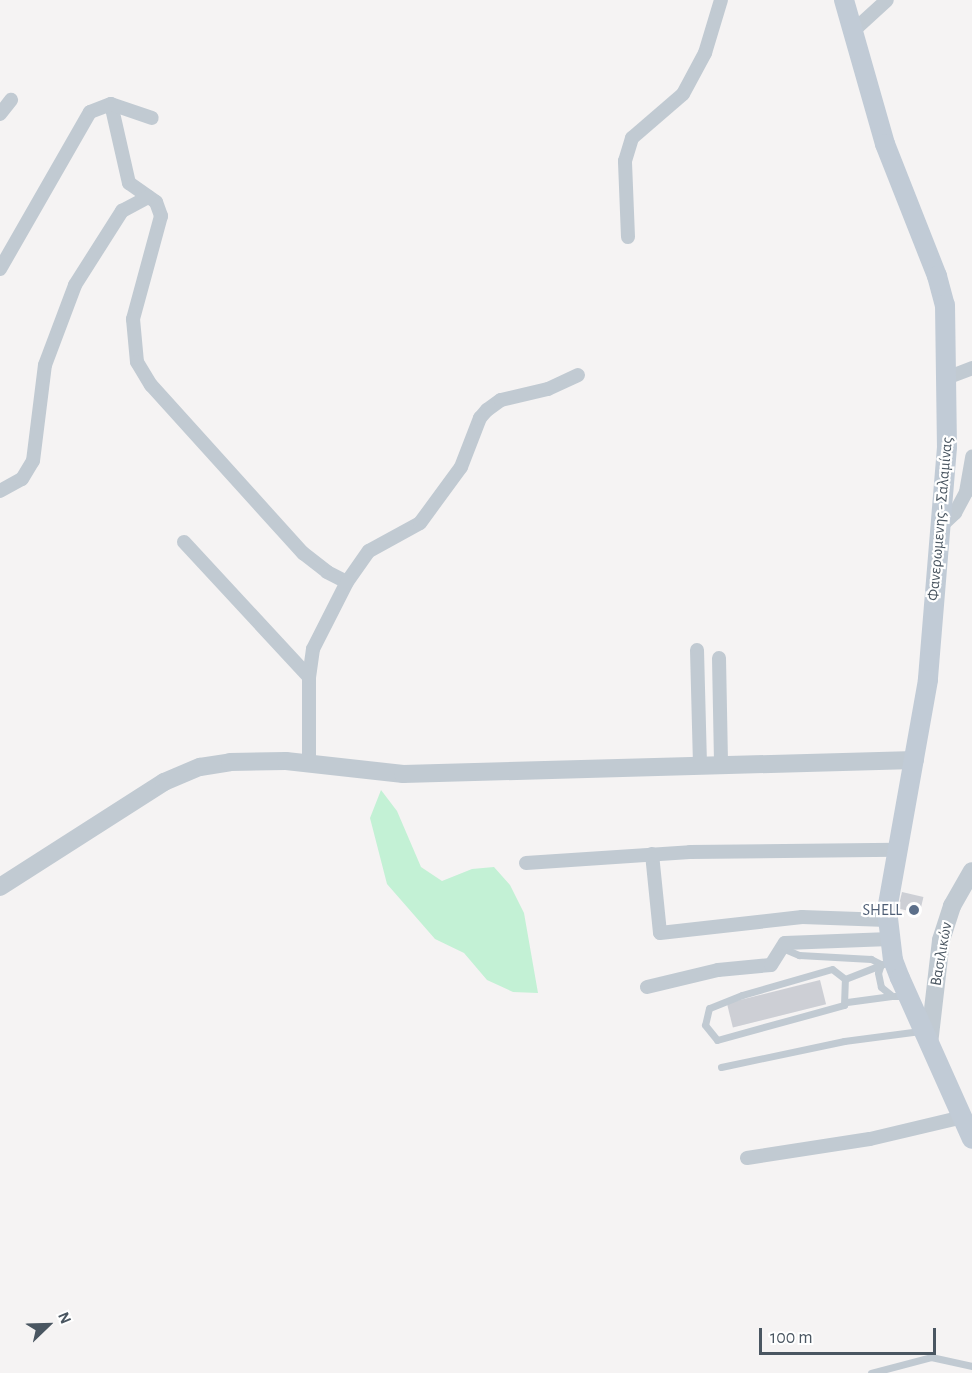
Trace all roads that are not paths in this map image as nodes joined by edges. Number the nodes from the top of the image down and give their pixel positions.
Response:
1 (721, 0) edge
2 (844, 0) edge
3 (887, 0) edge
4 (852, 32) junction
5 (11, 100) dead end
6 (111, 104) junction
7 (0, 114) edge
8 (152, 118) dead end
9 (148, 197) junction
10 (628, 237) dead end
11 (0, 268) edge
12 (971, 373) edge
13 (578, 375) dead end
14 (948, 377) junction
15 (972, 457) edge
16 (0, 491) edge
17 (939, 528) junction
18 (184, 542) dead end
19 (347, 582) junction
20 (697, 650) dead end
21 (719, 658) dead end
22 (309, 677) junction
23 (915, 760) junction
24 (309, 763) junction
25 (700, 764) junction
26 (721, 764) junction
27 (896, 850) junction
28 (652, 854) junction
29 (526, 864) dead end
30 (972, 871) edge
31 (0, 887) edge
32 (888, 929) junction
33 (780, 947) junction
34 (887, 962) junction
35 (845, 979) junction
36 (647, 987) dead end
37 (899, 996) junction
38 (847, 1002) junction
39 (926, 1037) junction
40 (721, 1067) dead end
41 (963, 1117) junction
42 (972, 1139) edge
43 (747, 1158) dead end
44 (972, 1366) edge
45 (871, 1373) edge

1 - 10 street
2 - 4 main road, Φανερωμενης - Σαλαμίνας
3 - 4 street
4 - 14 main road, Φανερωμενης - Σαλαμίνας
5 - 7 street
6 - 8 street
6 - 9 street
6 - 11 street
9 - 16 street
9 - 19 street
12 - 14 street
13 - 19 street
14 - 17 main road, Φανερωμενης - Σαλαμίνας
15 - 17 street
17 - 23 main road, Φανερωμενης - Σαλαμίνας
18 - 22 street
19 - 22 street
20 - 25 street
21 - 26 street
22 - 24 street
23 - 26 street
23 - 27 main road, Φανερωμενης - Σαλαμίνας
24 - 25 street
24 - 31 street
25 - 26 street
27 - 28 street
27 - 32 main road, Φανερωμενης - Σαλαμίνας
28 - 29 street
28 - 32 street
30 - 39 street, Βασιλικών
32 - 33 street
32 - 34 main road, Φανερωμενης - Σαλαμίνας
33 - 34 lane
33 - 36 street
34 - 35 lane
34 - 37 main road, Φανερωμενης - Σαλαμίνας
35 - 38 lane
35 - 38 lane
37 - 38 lane
37 - 39 main road, Φανερωμενης - Σαλαμίνας
39 - 40 lane
39 - 41 main road, Φανερωμενης - Σαλαμίνας
41 - 42 main road, Φανερωμενης - Σαλαμίνας
41 - 43 street
44 - 45 lane

